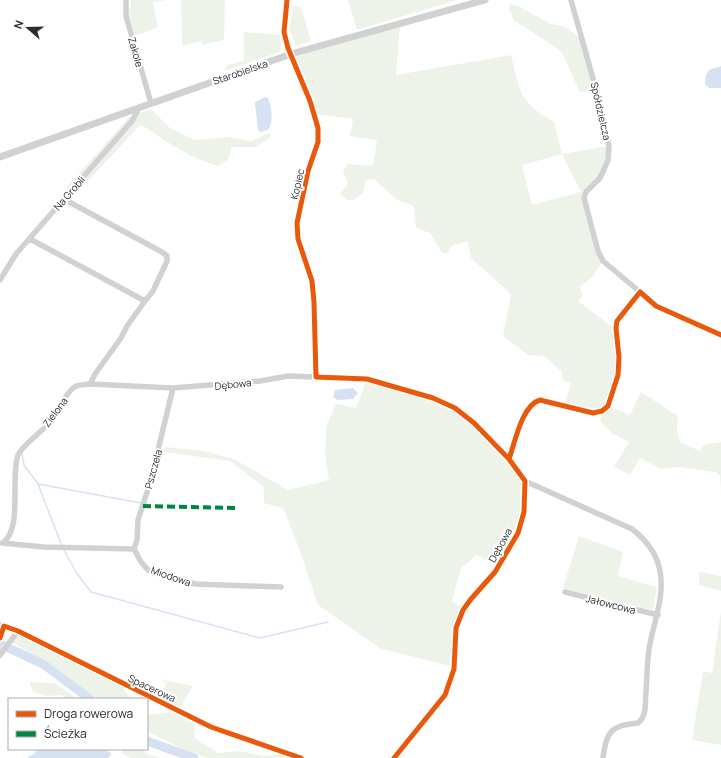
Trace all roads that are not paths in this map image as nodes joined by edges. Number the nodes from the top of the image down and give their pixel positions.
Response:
1 (126, 0) edge
2 (287, 0) edge
3 (485, 0) edge
4 (571, 0) edge
5 (291, 54) junction
6 (151, 103) junction
7 (139, 108) junction
8 (0, 157) edge
9 (64, 198) junction
10 (30, 239) junction
11 (0, 280) edge
12 (145, 300) junction
13 (316, 376) junction
14 (90, 384) junction
15 (173, 388) junction
16 (509, 459) junction
17 (525, 481) junction
18 (1, 543) edge
19 (134, 549) junction
20 (281, 587) dead end
21 (565, 592) dead end
22 (658, 616) junction
23 (0, 625) edge
24 (18, 631) junction
25 (0, 656) edge
26 (301, 758) edge
27 (394, 758) edge
28 (604, 758) edge

1 - 6 street, Zakole
2 - 5 street, Kopiec
3 - 5 street, Starobielska
4 - 16 street, Spółdzielcza
5 - 6 street, Starobielska
5 - 13 street, Kopiec
6 - 7 street, Starobielska
7 - 8 street, Starobielska
7 - 9 street, Na Grobli
9 - 10 street, Na Grobli
9 - 12 street
10 - 11 street, Na Grobli
10 - 12 street
12 - 14 street
13 - 15 street, Dębowa
13 - 16 street, Dębowa
14 - 15 street, Dębowa
14 - 18 street, Zielona
15 - 19 street, Pszczela
16 - 17 street, Dębowa
17 - 22 street
17 - 27 street, Dębowa
18 - 19 street
19 - 20 street, Miodowa
21 - 22 street, Jałowcowa
22 - 28 street
23 - 24 street, Spacerowa
24 - 25 street
24 - 26 street, Spacerowa

